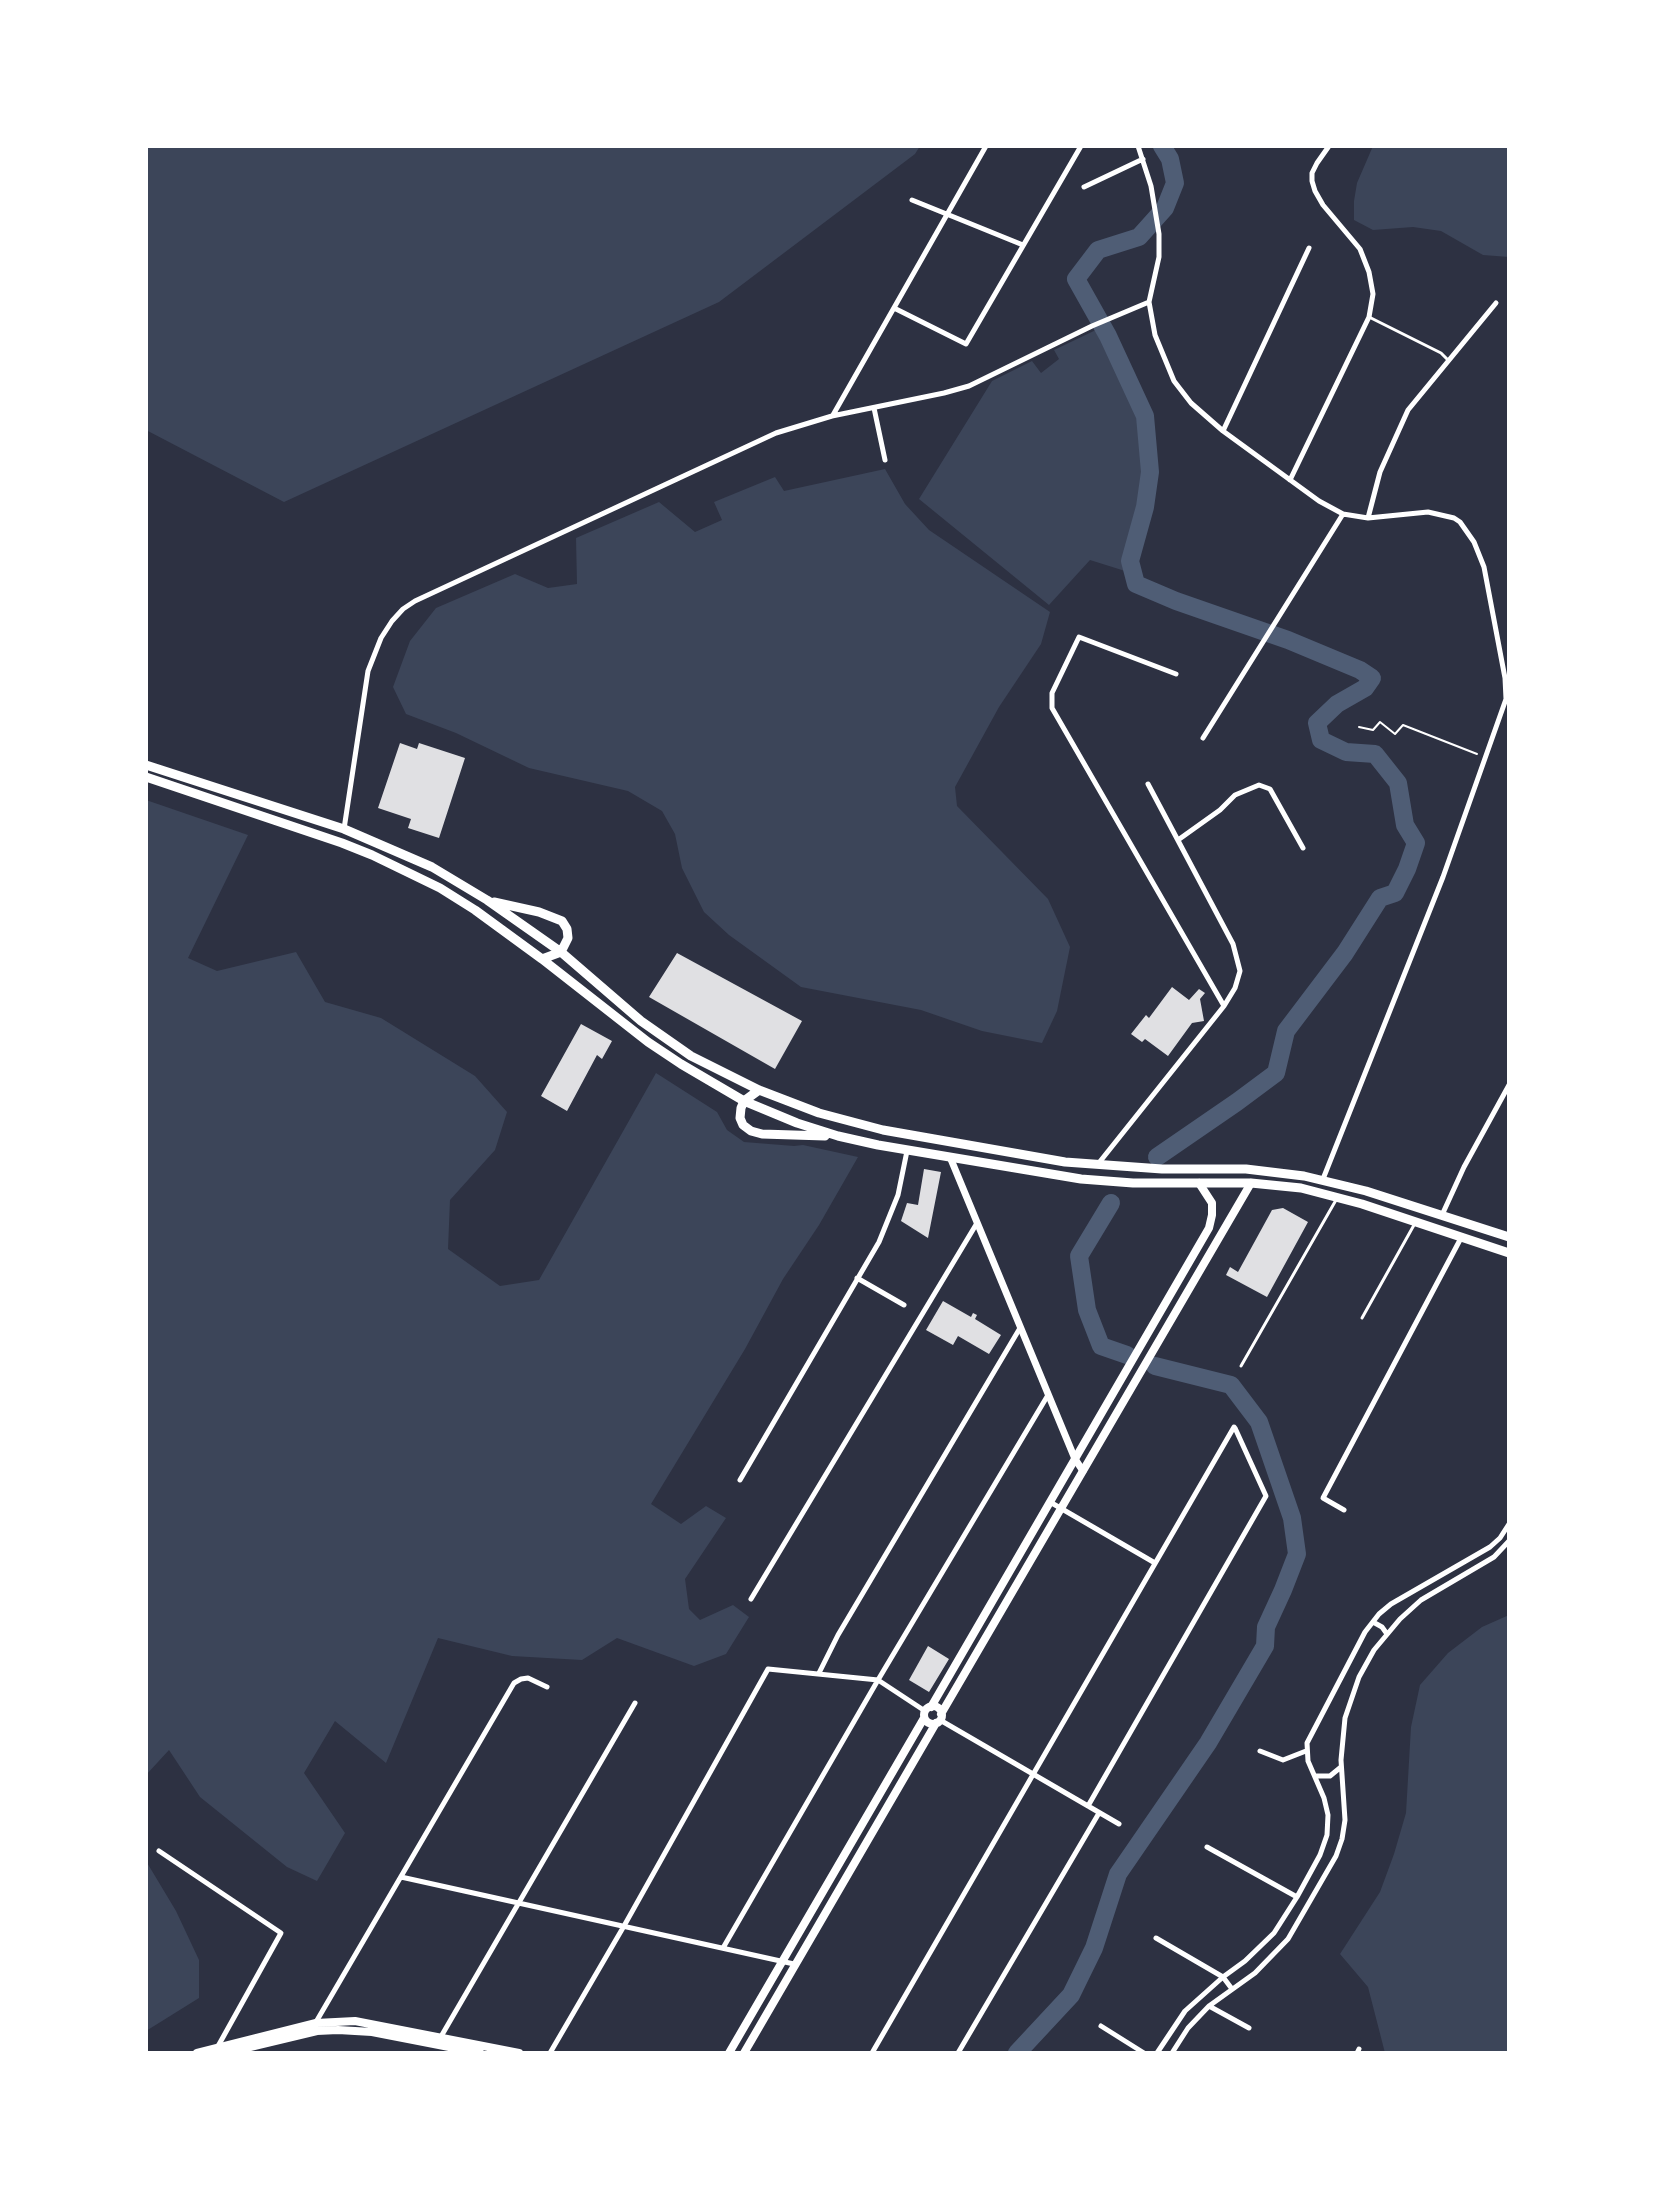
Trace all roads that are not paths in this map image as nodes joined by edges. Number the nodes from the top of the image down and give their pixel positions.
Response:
1 (986, 146) edge
2 (1081, 146) edge
3 (1138, 146) edge
4 (1329, 146) edge
5 (1143, 159) junction
6 (1084, 187) dead end
7 (912, 200) dead end
8 (948, 213) junction
9 (1023, 245) junction
10 (1309, 248) dead end
11 (1149, 302) junction
12 (1496, 303) dead end
13 (894, 308) junction
14 (1369, 317) junction
15 (1448, 360) junction
16 (874, 408) junction
17 (832, 416) junction
18 (1223, 431) junction
19 (885, 460) dead end
20 (1290, 480) junction
21 (1343, 514) junction
22 (1368, 518) junction
23 (1176, 674) dead end
24 (1203, 738) dead end
25 (146, 765) edge
26 (146, 777) edge
27 (1148, 784) dead end
28 (344, 829) junction
29 (1178, 840) junction
30 (1303, 848) dead end
31 (487, 900) junction
32 (561, 952) junction
33 (542, 959) junction
34 (1224, 1006) junction
35 (1509, 1085) edge
36 (759, 1090) junction
37 (744, 1101) junction
38 (838, 1136) junction
39 (907, 1150) junction
40 (950, 1157) junction
41 (1097, 1165) junction
42 (1322, 1180) junction
43 (1199, 1183) junction
44 (1251, 1183) junction
45 (1338, 1197) junction
46 (1442, 1216) junction
47 (977, 1222) junction
48 (1416, 1222) junction
49 (1209, 1228) junction
50 (1221, 1235) junction
51 (1509, 1237) edge
52 (1461, 1238) junction
53 (1509, 1253) edge
54 (857, 1278) junction
55 (904, 1305) dead end
56 (1162, 1307) junction
57 (1174, 1315) junction
58 (1362, 1318) dead end
59 (1021, 1327) junction
60 (1241, 1366) dead end
61 (1048, 1394) junction
62 (1075, 1459) junction
63 (1083, 1471) junction
64 (740, 1480) dead end
65 (1050, 1502) junction
66 (1061, 1509) junction
67 (1344, 1510) dead end
68 (1509, 1524) edge
69 (1509, 1541) edge
70 (1155, 1563) junction
71 (751, 1599) dead end
72 (1392, 1610) junction
73 (1400, 1619) junction
74 (1372, 1622) junction
75 (1387, 1634) junction
76 (819, 1673) junction
77 (878, 1680) junction
78 (547, 1687) dead end
79 (635, 1703) dead end
80 (927, 1712) junction
81 (939, 1719) junction
82 (1260, 1751) dead end
83 (1306, 1751) junction
84 (1341, 1767) junction
85 (1033, 1774) junction
86 (1314, 1776) junction
87 (1088, 1806) junction
88 (1099, 1813) junction
89 (1119, 1824) dead end
90 (1207, 1847) dead end
91 (159, 1851) dead end
92 (401, 1877) junction
93 (1297, 1897) junction
94 (519, 1903) junction
95 (624, 1926) junction
96 (1156, 1938) dead end
97 (723, 1948) junction
98 (782, 1961) junction
99 (795, 1965) junction
100 (1223, 1977) junction
101 (1232, 1989) junction
102 (1209, 2006) junction
103 (1101, 2026) dead end
104 (316, 2027) junction
105 (1249, 2028) dead end
106 (438, 2041) junction
107 (220, 2051) edge
108 (197, 2053) edge
109 (480, 2053) edge
110 (519, 2053) edge
111 (550, 2053) edge
112 (729, 2053) edge
113 (744, 2053) edge
114 (872, 2053) edge
115 (958, 2053) edge
116 (1144, 2053) edge
117 (1157, 2053) edge
118 (1172, 2053) edge

1 - 8 street
2 - 9 street
3 - 5 street
4 - 14 street
5 - 6 street
5 - 11 street
7 - 8 street
8 - 9 street
8 - 13 street
9 - 13 street
10 - 18 street
11 - 16 street
11 - 18 street
12 - 15 street
13 - 17 street
14 - 15 lane
14 - 20 street
15 - 22 street
16 - 17 street
16 - 19 street
17 - 28 street
18 - 20 street
20 - 21 street
21 - 22 street
21 - 24 street
22 - 42 street
23 - 34 street
25 - 28 main road
26 - 33 main road
27 - 29 street
28 - 31 main road
29 - 30 street
29 - 34 street
31 - 32 main road
31 - 32 main road
32 - 33 main road
32 - 36 main road
33 - 37 main road
34 - 41 street
35 - 46 street
36 - 37 main road
36 - 41 main road
37 - 38 main road
37 - 38 main road
38 - 39 main road
39 - 40 main road
39 - 54 street
40 - 43 main road
40 - 47 street
41 - 42 main road
42 - 46 main road
43 - 44 main road
43 - 49 main road
44 - 45 main road
44 - 50 main road
45 - 48 main road
45 - 60 lane
46 - 51 main road
47 - 59 street
47 - 71 street
48 - 52 main road
48 - 58 lane
49 - 50 main road
49 - 56 main road
50 - 57 main road
52 - 53 main road
52 - 67 street
54 - 55 street
54 - 64 street
56 - 57 main road
56 - 62 main road
57 - 63 main road
59 - 61 street
59 - 76 street
61 - 62 street
61 - 77 street
62 - 63 street
62 - 65 main road
63 - 66 main road
65 - 66 street
65 - 80 main road
66 - 70 street
66 - 81 main road
68 - 72 street
69 - 73 street
70 - 85 street
70 - 87 street
72 - 73 street
72 - 74 street
73 - 75 street
74 - 75 street
74 - 83 street
75 - 84 street
76 - 77 street
76 - 95 street
77 - 80 street
77 - 97 street
78 - 92 street
79 - 94 street
80 - 81 main road
80 - 81 main road
80 - 98 main road
81 - 85 street
81 - 99 main road
82 - 83 street
83 - 86 street
84 - 86 street
84 - 101 street
85 - 87 street
85 - 114 street
86 - 93 street
87 - 88 street
88 - 89 street
88 - 115 street
90 - 93 street
91 - 107 street
92 - 94 street
92 - 104 street
93 - 100 street
94 - 95 street
94 - 106 street
95 - 97 street
95 - 111 street
96 - 100 street
97 - 98 street
98 - 99 street
98 - 112 main road
99 - 113 main road
100 - 101 street
100 - 117 street
101 - 102 street
102 - 105 street
102 - 118 street
103 - 116 street
104 - 106 main road
104 - 107 main road
106 - 109 main road
106 - 110 main road
107 - 108 main road

